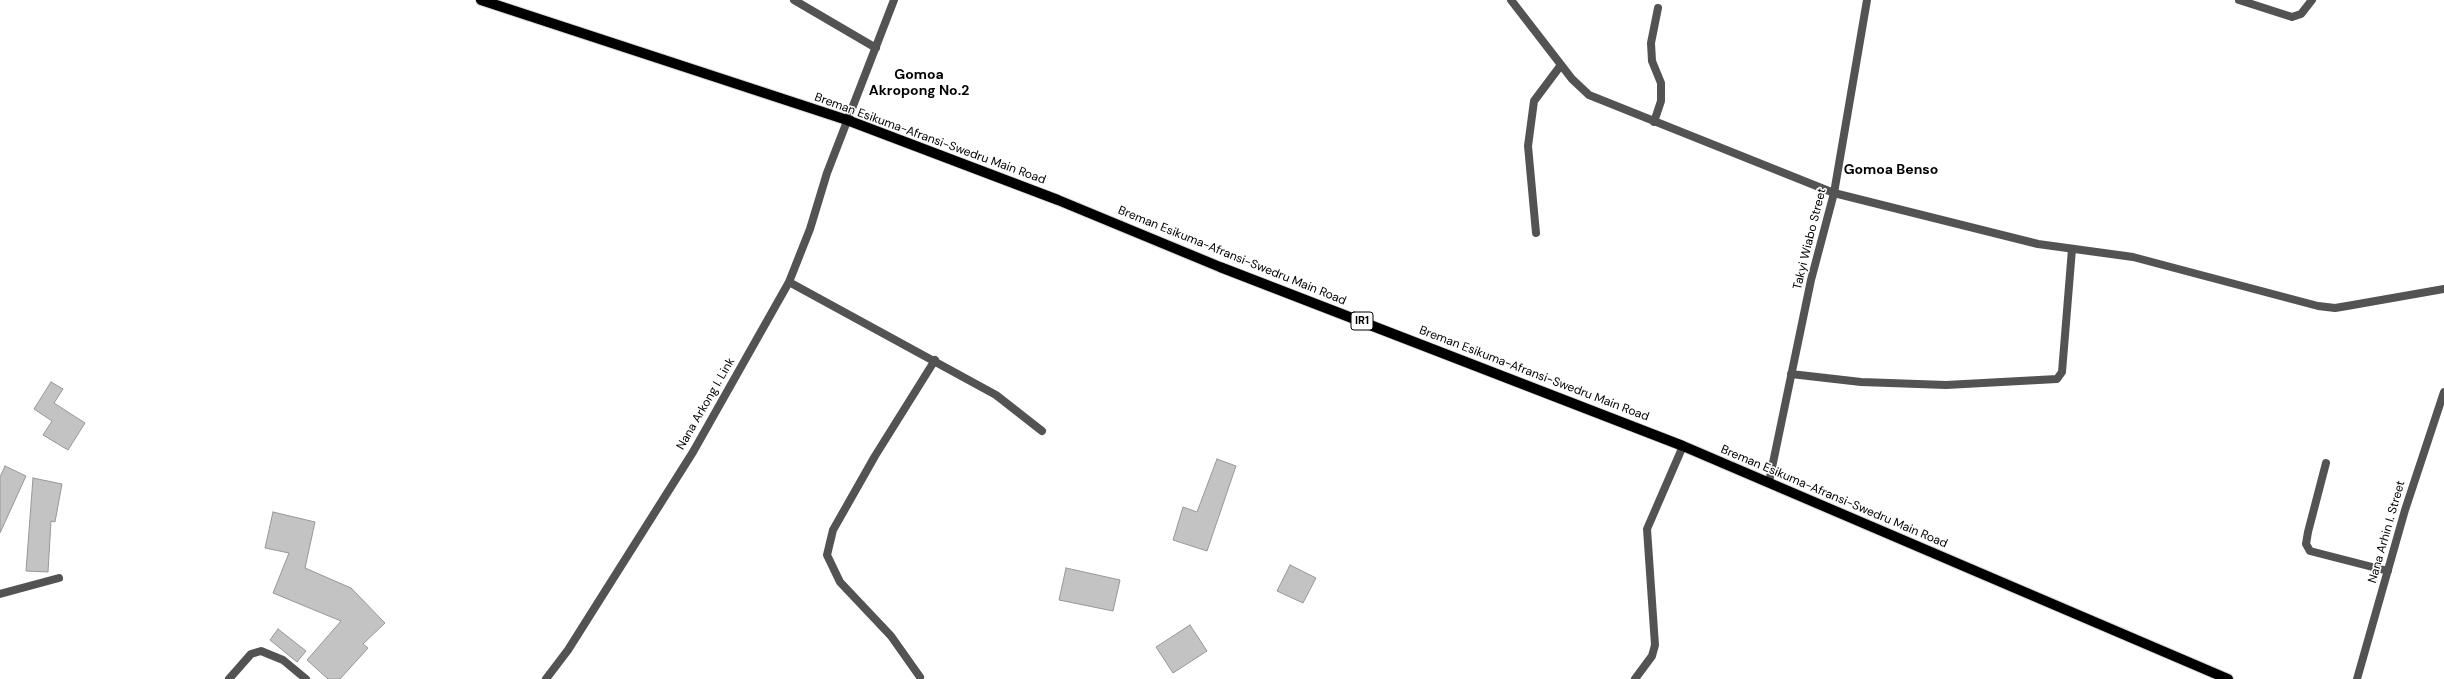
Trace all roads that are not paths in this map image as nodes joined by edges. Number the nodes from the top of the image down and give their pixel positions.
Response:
1 (481, 0) edge
2 (794, 0) edge
3 (894, 0) edge
4 (1511, 0) edge
5 (1867, 0) edge
6 (2239, 0) edge
7 (2312, 0) edge
8 (1658, 8) dead end
9 (876, 48) junction
10 (1561, 65) junction
11 (847, 120) junction
12 (1654, 122) junction
13 (1834, 193) junction
14 (1536, 233) dead end
15 (2072, 249) junction
16 (789, 282) junction
17 (2444, 288) edge
18 (935, 360) junction
19 (1791, 374) junction
20 (2444, 392) edge
21 (1042, 431) dead end
22 (1683, 446) junction
23 (2326, 463) dead end
24 (1770, 482) junction
25 (2388, 571) junction
26 (59, 578) dead end
27 (0, 594) edge
28 (920, 677) dead end
29 (229, 679) edge
30 (306, 679) edge
31 (546, 679) edge
32 (1635, 679) edge
33 (2228, 679) edge
34 (2357, 679) edge

1 - 11 main road, Breman Esikuma-Afransi-Swedru Main Road / IR1
2 - 9 street
3 - 9 street, Nana Arkong I. Link
4 - 10 street
5 - 13 street, Takyi Wiabo Street
6 - 7 street
8 - 12 street
9 - 11 street, Nana Arkong I. Link
10 - 12 street
10 - 14 street
11 - 16 street, Nana Arkong I. Link
11 - 22 main road, Breman Esikuma-Afransi-Swedru Main Road / IR1
12 - 13 street
13 - 15 street
13 - 19 street, Takyi Wiabo Street
15 - 17 street
15 - 19 street
16 - 18 street
16 - 31 street, Nana Arkong I. Link
18 - 21 street
18 - 28 street
19 - 24 street, Takyi Wiabo Street
20 - 25 street, Nana Arhin I. Street
22 - 24 main road, Breman Esikuma-Afransi-Swedru Main Road / IR1
22 - 32 street
23 - 25 street
24 - 33 main road, Breman Esikuma-Afransi-Swedru Main Road / IR1
25 - 34 street, Nana Arhin I. Street
26 - 27 street
29 - 30 street

